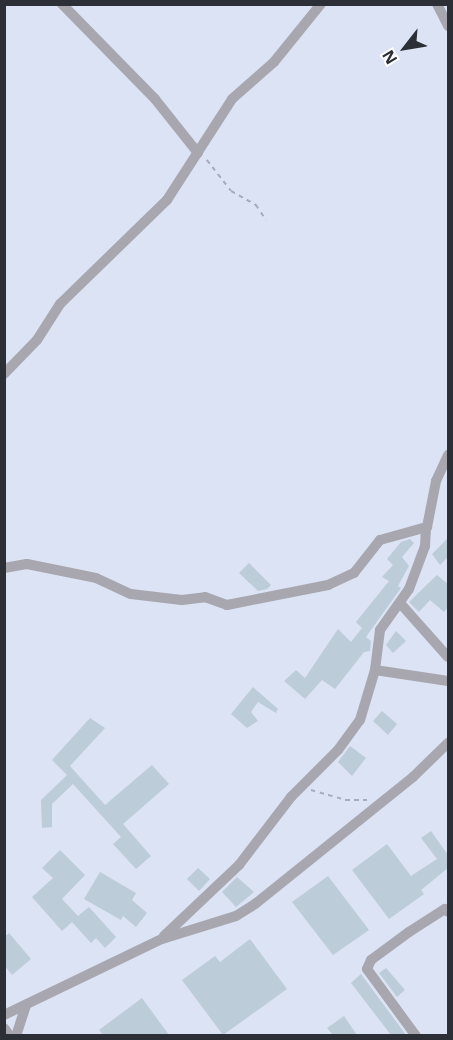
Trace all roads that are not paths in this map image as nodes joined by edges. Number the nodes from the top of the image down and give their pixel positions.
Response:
1 (62, 4) edge
2 (321, 4) edge
3 (437, 4) edge
4 (448, 27) edge
5 (198, 153) junction
6 (4, 374) edge
7 (448, 455) edge
8 (426, 529) junction
9 (4, 568) edge
10 (400, 603) junction
11 (448, 657) edge
12 (375, 670) junction
13 (448, 681) edge
14 (448, 743) edge
15 (448, 912) edge
16 (162, 939) junction
17 (26, 1005) junction
18 (7, 1011) edge
19 (4, 1028) edge
20 (10, 1035) edge
21 (16, 1035) edge
22 (416, 1035) edge

1 - 5 street
2 - 5 street
3 - 4 street
5 - 6 street
7 - 8 street
8 - 9 street
8 - 10 street
10 - 11 street
10 - 12 street
12 - 13 street
12 - 16 street
14 - 16 street
15 - 22 street
16 - 17 street
17 - 18 street
17 - 21 street
19 - 20 street

